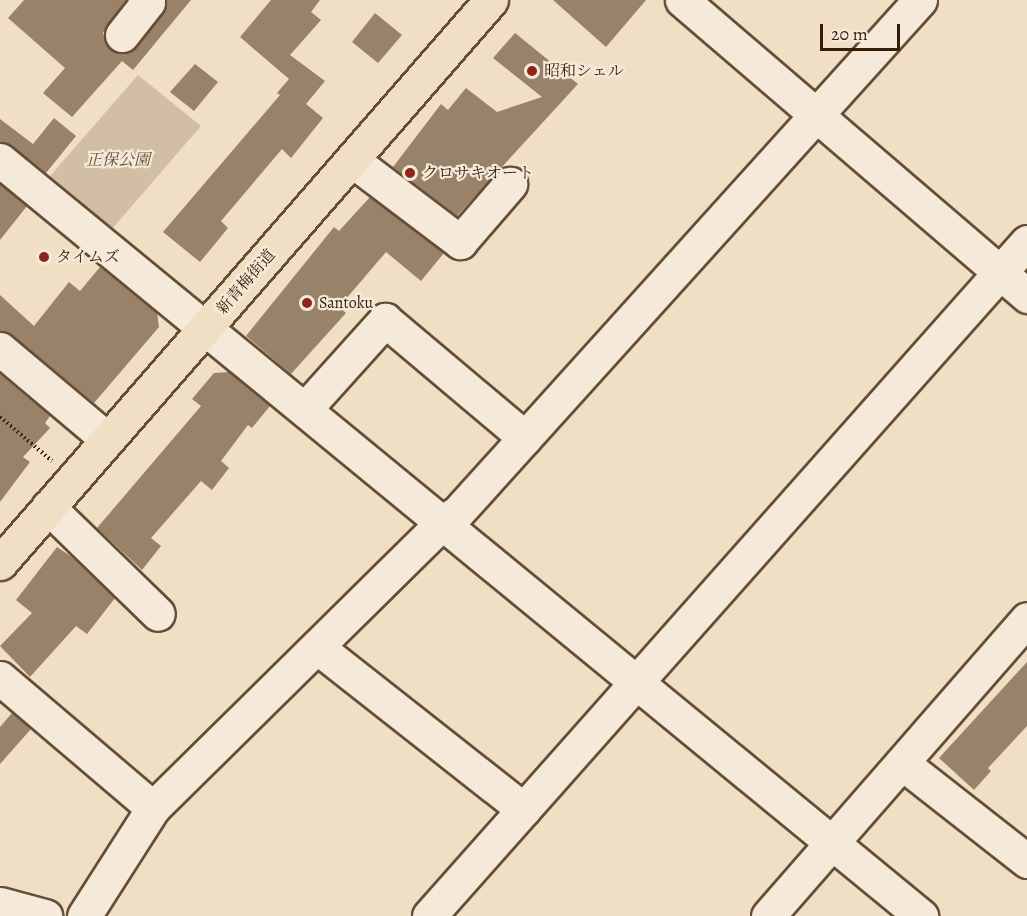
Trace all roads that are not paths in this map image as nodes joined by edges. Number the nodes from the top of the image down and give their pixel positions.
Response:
1 (145, 0) edge
2 (491, 0) edge
3 (682, 0) edge
4 (920, 0) edge
5 (122, 35) dead end
6 (816, 114) junction
7 (0, 160) edge
8 (352, 160) junction
9 (510, 184) dead end
10 (1027, 242) edge
11 (998, 271) junction
12 (1027, 296) edge
13 (206, 328) junction
14 (0, 349) edge
15 (305, 409) junction
16 (525, 438) junction
17 (107, 439) junction
18 (48, 507) junction
19 (444, 521) junction
20 (0, 563) edge
21 (158, 614) dead end
22 (1027, 619) edge
23 (316, 647) junction
24 (0, 678) edge
25 (635, 684) junction
26 (902, 763) junction
27 (153, 808) junction
28 (524, 810) junction
29 (832, 843) junction
30 (1027, 861) edge
31 (0, 904) edge
32 (45, 916) edge
33 (84, 916) edge
34 (429, 916) edge
35 (768, 916) edge
36 (921, 916) edge

1 - 5 street
2 - 8 main road, 新青梅街道
3 - 6 street
4 - 6 street
6 - 11 street
6 - 16 street
7 - 13 street
8 - 9 street
8 - 13 main road, 新青梅街道
10 - 11 street
11 - 12 street
11 - 25 street
13 - 15 street
13 - 17 main road, 新青梅街道
14 - 17 street
15 - 16 street
15 - 19 street
16 - 19 street
17 - 18 main road, 新青梅街道
18 - 20 main road, 新青梅街道
18 - 21 street
19 - 23 street
19 - 25 street
22 - 26 street
23 - 27 street
23 - 28 street
24 - 27 street
25 - 28 street
25 - 29 street
26 - 29 street
26 - 30 street
27 - 33 street
28 - 34 street
29 - 35 street
29 - 36 street
31 - 32 street

